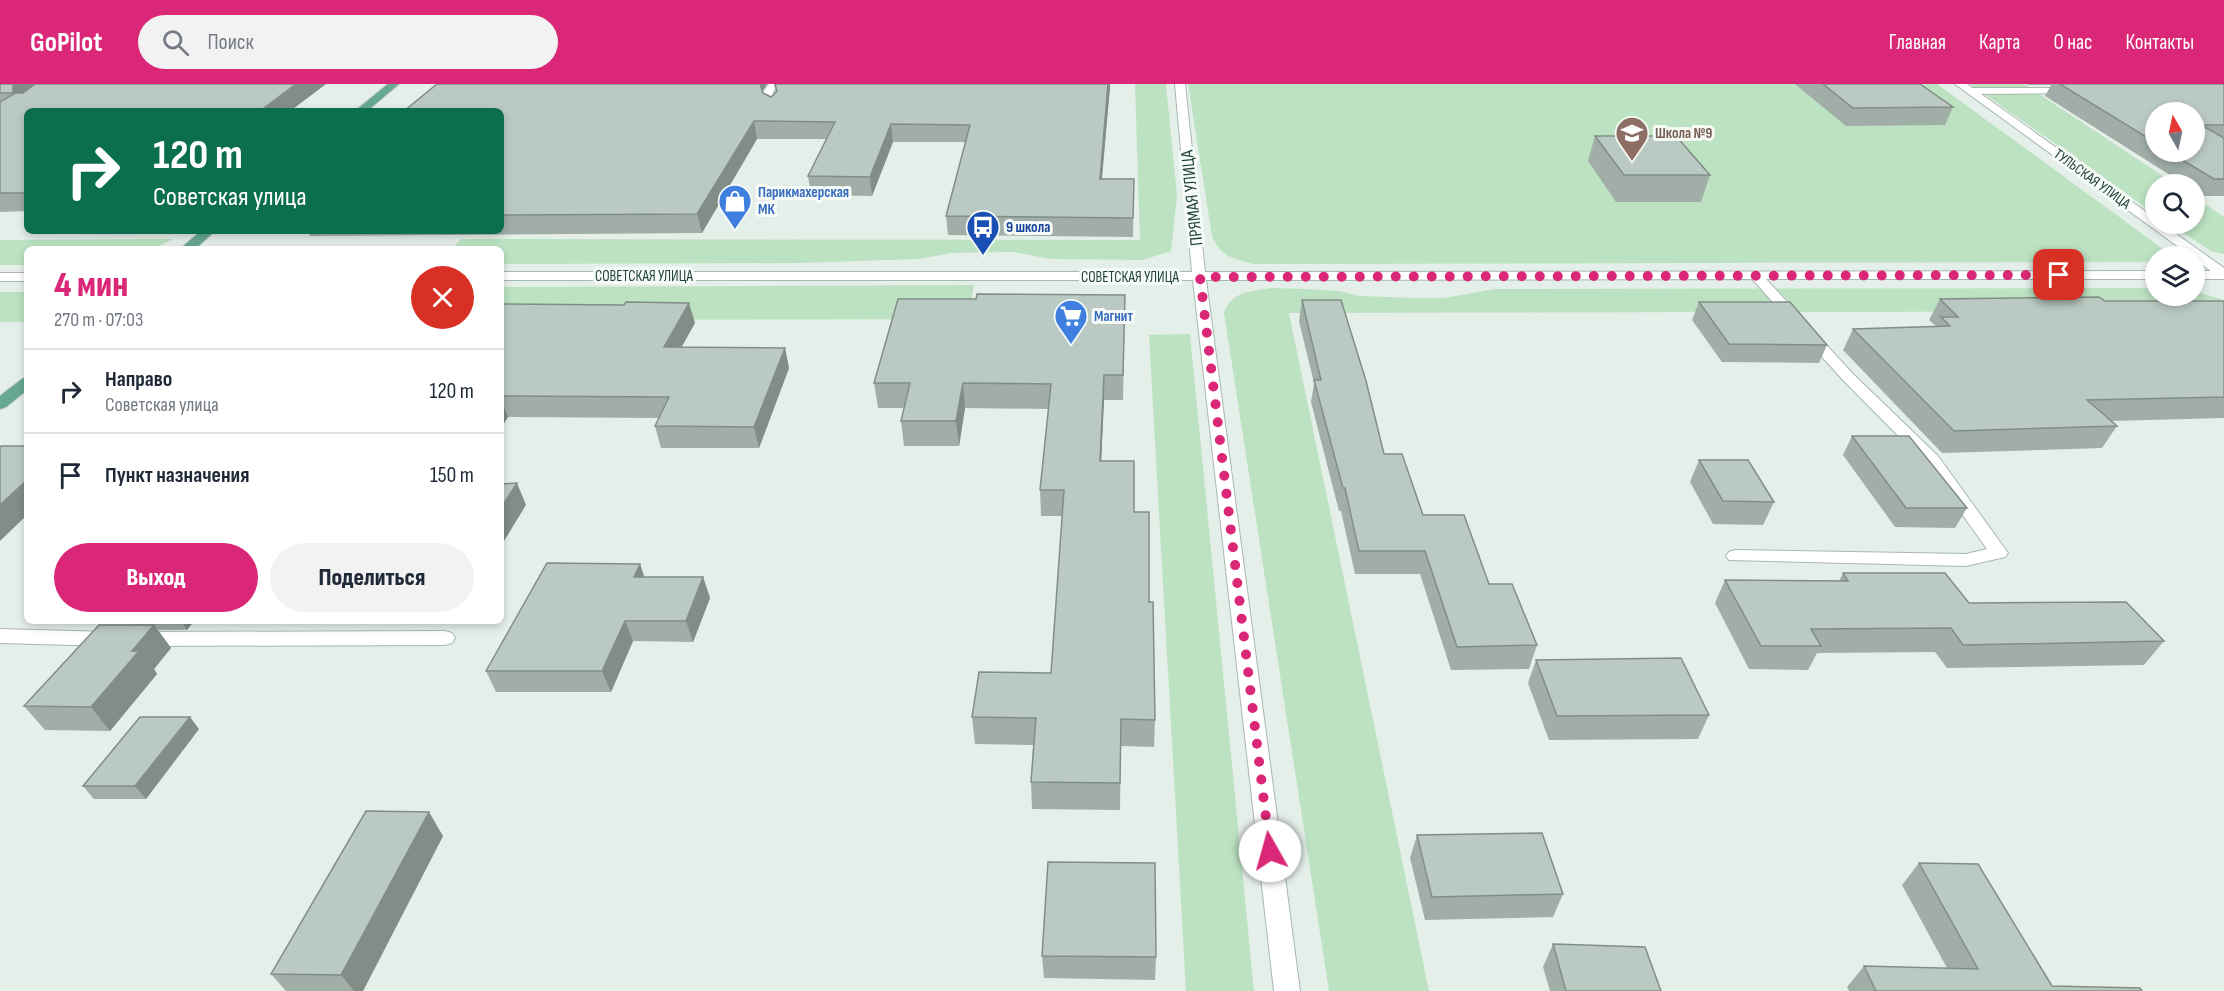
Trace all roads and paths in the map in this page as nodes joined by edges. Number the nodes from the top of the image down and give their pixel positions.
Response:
1 (394, 84) edge
2 (774, 84) edge
3 (1180, 84) edge
4 (1965, 88) edge
5 (2078, 90) edge
6 (364, 108) edge
7 (774, 109) edge
8 (205, 234) edge
9 (191, 246) edge
10 (2145, 275) edge
11 (2205, 275) edge
12 (2224, 275) edge
13 (504, 276) edge
14 (1756, 276) junction
15 (24, 277) edge
16 (1200, 277) junction
17 (0, 278) edge
18 (24, 385) edge
19 (0, 405) edge
20 (1735, 556) dead end
21 (0, 636) edge
22 (445, 638) dead end
23 (1287, 991) edge

1 - 6 main road
2 - 7 street
3 - 16 street, ПРЯМАЯ УЛИЦА
4 - 5 street
4 - 12 street, ТУЛЬСКАЯ УЛИЦА
8 - 9 main road
10 - 14 street, СОВЕТСКАЯ УЛИЦА
11 - 12 street
13 - 16 street, СОВЕТСКАЯ УЛИЦА
14 - 16 street, СОВЕТСКАЯ УЛИЦА
14 - 20 street
15 - 17 street
16 - 23 street, ПРЯМАЯ УЛИЦА
18 - 19 main road
21 - 22 street

